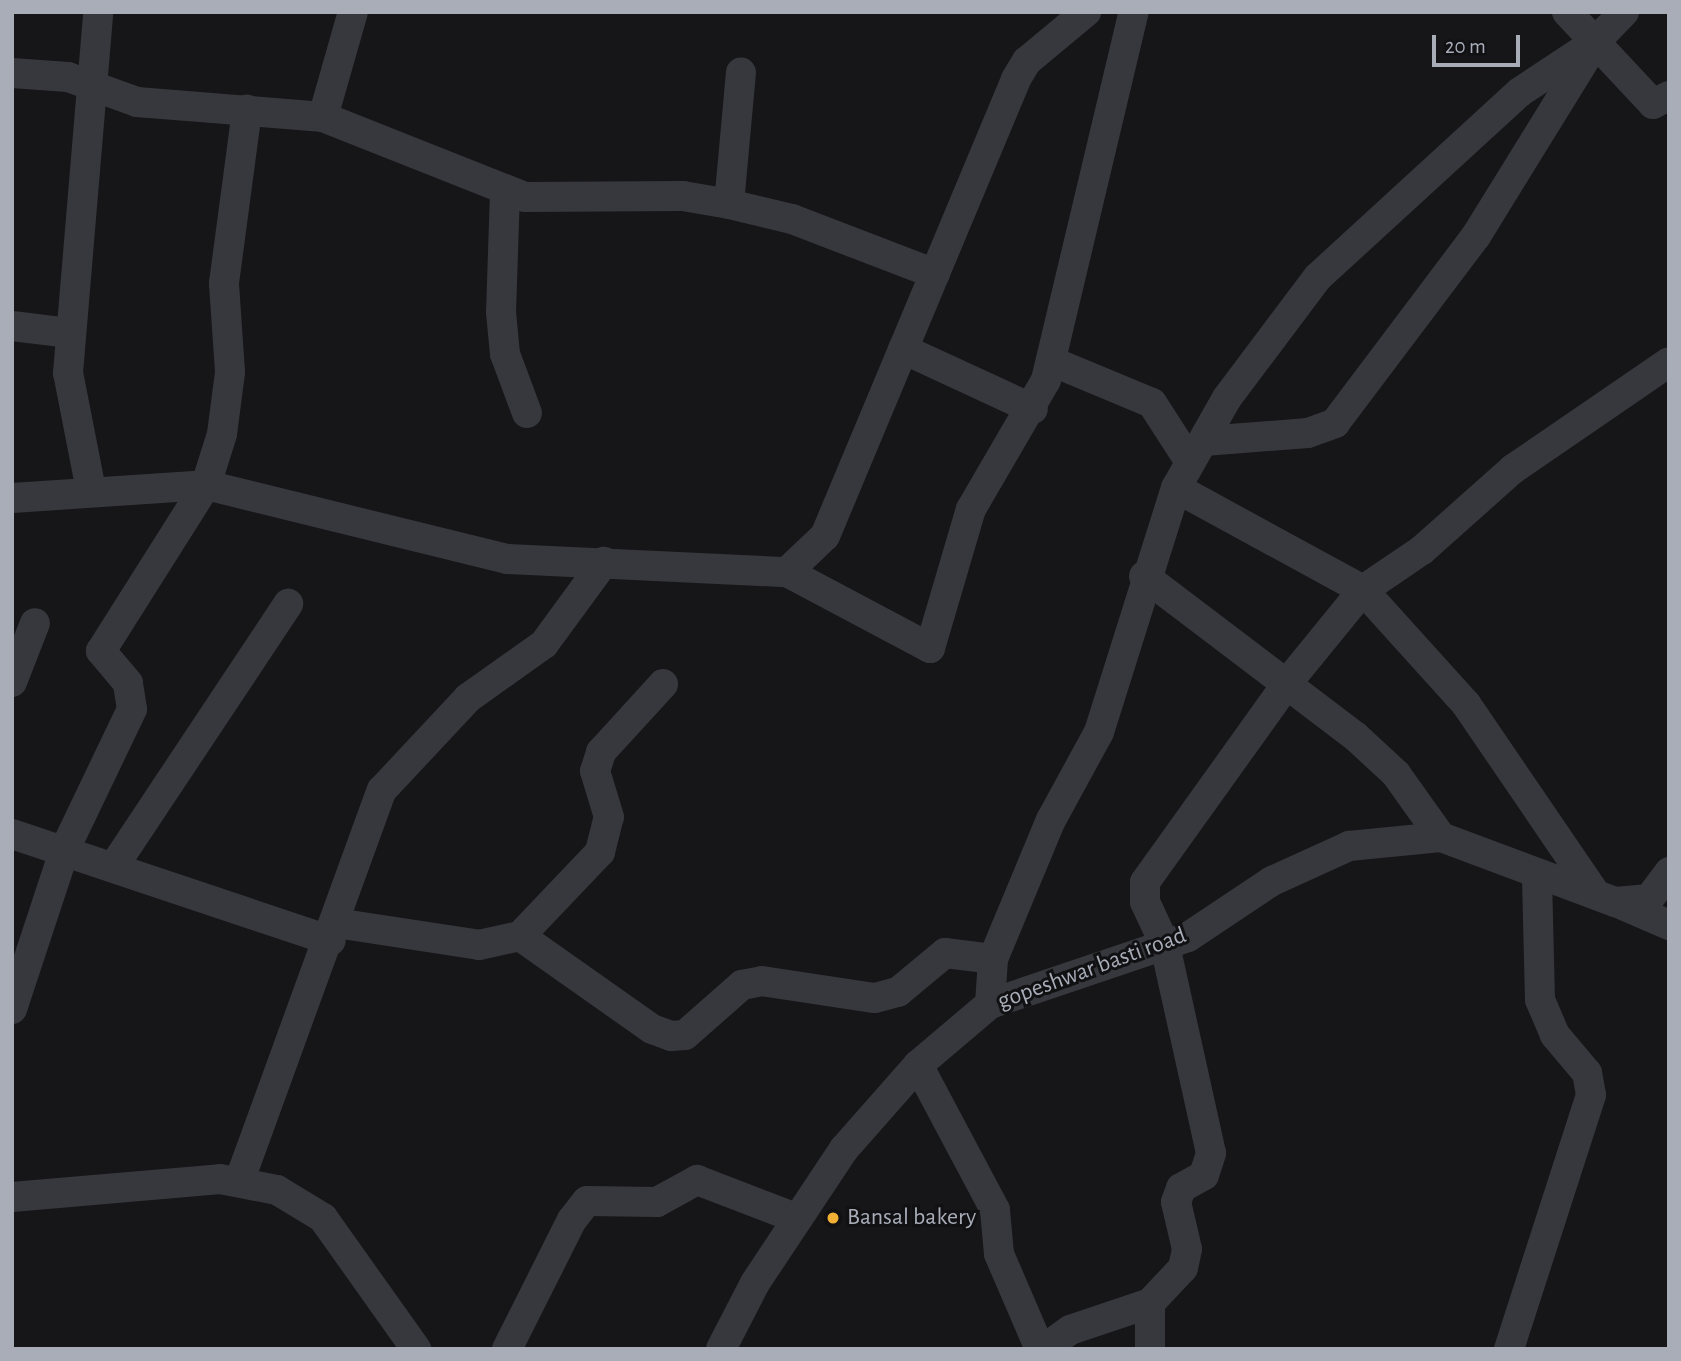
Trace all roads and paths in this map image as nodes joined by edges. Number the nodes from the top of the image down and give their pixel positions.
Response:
1 (98, 12) edge
2 (353, 12) edge
3 (1086, 12) edge
4 (1103, 12) edge
5 (1567, 12) edge
6 (1624, 12) edge
7 (1132, 23) edge
8 (1594, 43) junction
9 (12, 73) edge
10 (741, 73) dead end
11 (90, 83) junction
12 (1669, 96) edge
13 (247, 110) junction
14 (323, 117) junction
15 (505, 192) junction
16 (729, 204) junction
17 (935, 274) junction
18 (12, 326) edge
19 (69, 333) junction
20 (903, 349) junction
21 (1051, 361) junction
22 (1669, 362) edge
23 (1033, 409) junction
24 (527, 413) dead end
25 (1190, 464) junction
26 (206, 485) junction
27 (92, 490) junction
28 (12, 498) edge
29 (604, 562) junction
30 (787, 572) junction
31 (1144, 576) junction
32 (1363, 590) junction
33 (288, 604) dead end
34 (35, 623) dead end
35 (12, 682) edge
36 (1288, 682) junction
37 (663, 684) dead end
38 (12, 834) edge
39 (1441, 837) junction
40 (65, 849) junction
41 (114, 866) junction
42 (1669, 872) edge
43 (1537, 875) junction
44 (1605, 898) junction
45 (1669, 925) edge
46 (333, 932) junction
47 (520, 936) junction
48 (1166, 945) junction
49 (993, 959) junction
50 (990, 1004) junction
51 (12, 1009) edge
52 (918, 1065) junction
53 (239, 1182) junction
54 (12, 1197) edge
55 (796, 1218) junction
56 (1150, 1303) junction
57 (416, 1349) edge
58 (507, 1349) edge
59 (720, 1349) edge
60 (1042, 1349) edge
61 (1150, 1349) edge
62 (1509, 1349) edge

1 - 11 street
2 - 14 street
3 - 17 street
4 - 7 street
5 - 8 street
6 - 8 street
7 - 21 street
8 - 12 street
8 - 25 street
8 - 25 street
9 - 11 street
10 - 16 street
11 - 13 street
11 - 19 street
13 - 14 street
13 - 26 street
14 - 15 street
15 - 16 street
15 - 24 street
16 - 17 street
17 - 20 street
18 - 19 street
19 - 27 street
20 - 23 street
20 - 30 street
21 - 23 street
21 - 25 street
22 - 32 street
23 - 30 street
25 - 31 street
25 - 32 street
26 - 27 street
26 - 29 street
26 - 40 street
27 - 28 street
29 - 30 street
29 - 46 street
31 - 36 street
31 - 49 street
32 - 36 street
32 - 44 street
33 - 41 street
34 - 35 street
36 - 39 street
36 - 48 street
37 - 47 street
38 - 40 street
39 - 43 street, gopeshwar basti road
39 - 48 street, gopeshwar basti road
40 - 41 street
40 - 51 street
41 - 46 street
42 - 44 street, gopeshwar basti road
43 - 44 street, gopeshwar basti road
43 - 62 street
44 - 45 street
46 - 47 street
46 - 53 street
47 - 49 street
48 - 50 street, gopeshwar basti road
48 - 56 street
49 - 50 street
50 - 52 street, gopeshwar basti road
52 - 55 street, gopeshwar basti road
52 - 60 street
53 - 54 street
53 - 57 street
55 - 58 street
55 - 59 street, gopeshwar basti road
56 - 60 street
56 - 61 street

